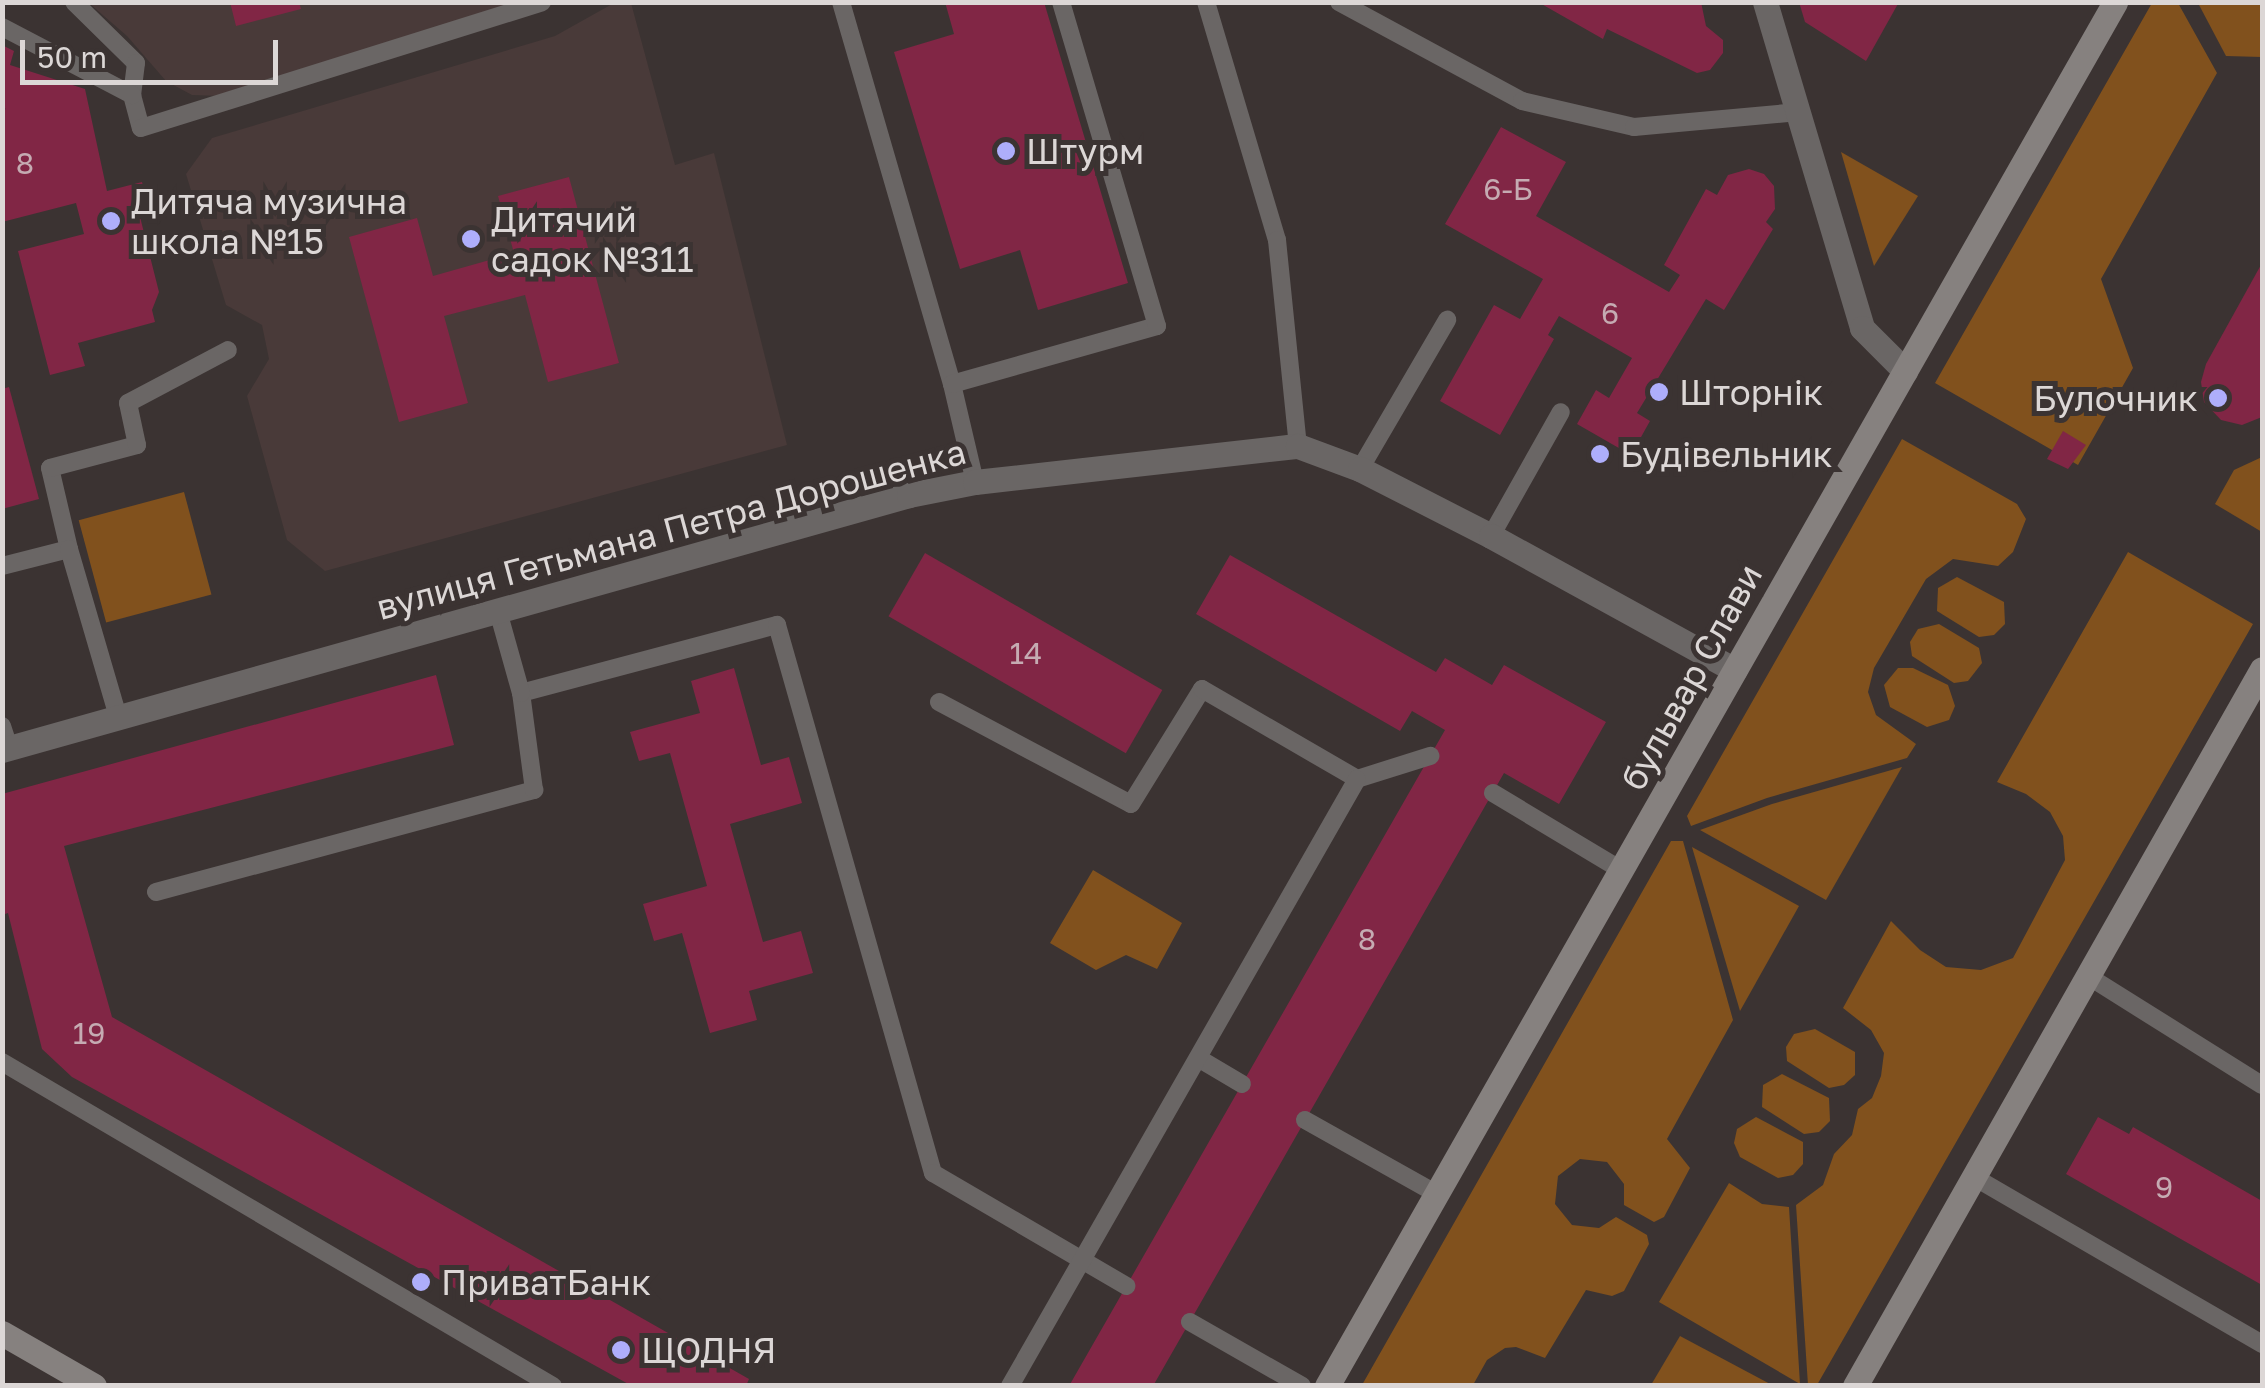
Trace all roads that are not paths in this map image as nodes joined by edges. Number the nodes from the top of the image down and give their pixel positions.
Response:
1 (74, 2) edge
2 (542, 2) edge
3 (841, 2) edge
4 (1061, 2) edge
5 (1206, 2) edge
6 (1339, 2) edge
7 (1765, 2) edge
8 (2116, 2) edge
9 (2, 27) edge
10 (132, 94) junction
11 (1798, 112) junction
12 (1447, 320) dead end
13 (228, 350) dead end
14 (1905, 371) junction
15 (952, 384) junction
16 (1561, 412) dead end
17 (1298, 446) junction
18 (1360, 469) junction
19 (975, 482) junction
20 (1490, 536) junction
21 (70, 548) junction
22 (2, 566) edge
23 (498, 610) junction
24 (2262, 669) edge
25 (1735, 670) junction
26 (521, 693) junction
27 (939, 702) dead end
28 (118, 718) junction
29 (5, 742) edge
30 (1430, 756) dead end
31 (1358, 779) junction
32 (1493, 793) dead end
33 (1621, 870) junction
34 (156, 892) dead end
35 (2088, 976) junction
36 (1198, 1058) junction
37 (2, 1062) edge
38 (1242, 1084) dead end
39 (2262, 1084) edge
40 (1305, 1120) dead end
41 (1974, 1177) junction
42 (1437, 1194) junction
43 (1081, 1263) junction
44 (1126, 1286) dead end
45 (1190, 1322) dead end
46 (2, 1332) edge
47 (2262, 1344) edge
48 (94, 1386) edge
49 (552, 1386) edge
50 (1010, 1386) edge
51 (1302, 1386) edge
52 (1328, 1386) edge
53 (1855, 1386) edge

1 - 10 lane
2 - 10 lane
3 - 15 lane
4 - 15 lane
5 - 17 lane
6 - 11 lane
7 - 11 street
8 - 14 main road, бульвар Слави
9 - 10 lane
11 - 14 street
12 - 18 lane
13 - 21 lane
14 - 25 main road, бульвар Слави
15 - 19 lane
16 - 20 lane
17 - 18 street, вулиця Гетьмана Петра Дорошенка
17 - 19 street, вулиця Гетьмана Петра Дорошенка
18 - 20 street, вулиця Гетьмана Петра Дорошенка
19 - 23 street, вулиця Гетьмана Петра Дорошенка
20 - 25 street, вулиця Гетьмана Петра Дорошенка
21 - 22 lane
21 - 28 lane
23 - 26 lane
23 - 28 street, вулиця Гетьмана Петра Дорошенка
24 - 35 main road
25 - 33 main road, бульвар Слави
26 - 34 lane
26 - 43 lane
27 - 31 lane
28 - 29 street, вулиця Гетьмана Петра Дорошенка
30 - 31 lane
31 - 36 lane
32 - 33 lane
33 - 42 main road, бульвар Слави
35 - 39 lane
35 - 41 main road
36 - 38 lane
36 - 43 lane
37 - 49 lane
40 - 42 lane
41 - 47 lane
41 - 53 main road
42 - 52 main road, бульвар Слави
43 - 44 lane
43 - 50 lane
45 - 51 lane
46 - 48 main road

